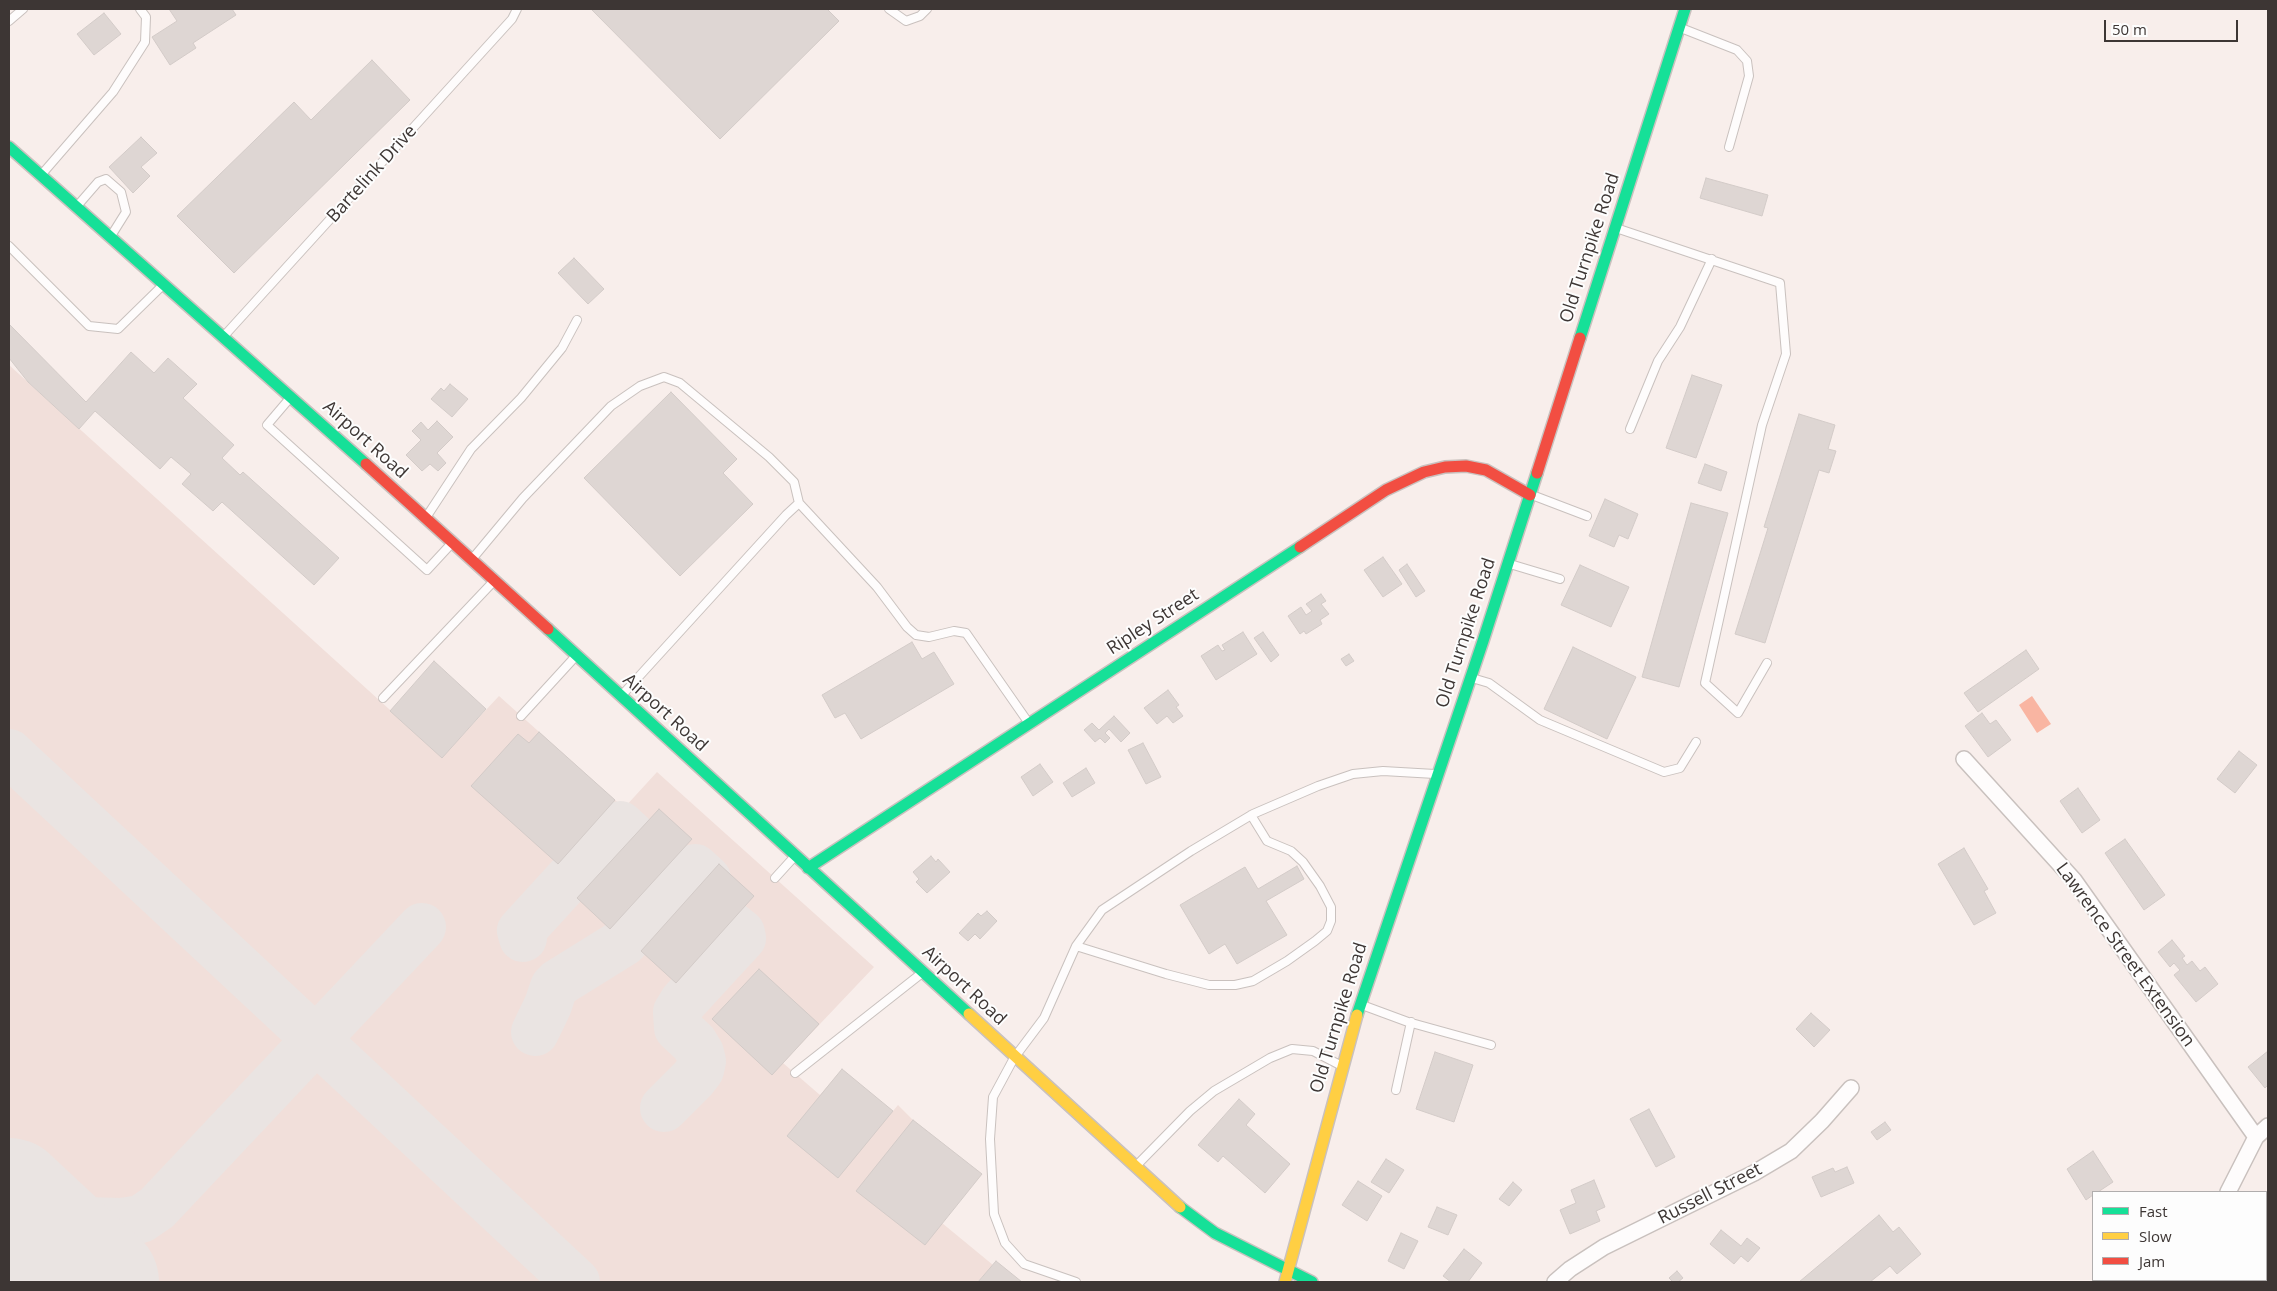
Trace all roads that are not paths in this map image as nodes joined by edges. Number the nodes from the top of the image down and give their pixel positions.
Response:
1 (23, 9) edge
2 (140, 9) edge
3 (517, 9) edge
4 (889, 9) edge
5 (927, 9) edge
6 (1684, 9) edge
7 (9, 21) edge
8 (1679, 28) junction
9 (9, 147) edge
10 (1729, 147) dead end
11 (41, 175) junction
12 (77, 206) junction
13 (1614, 228) junction
14 (111, 236) junction
15 (9, 246) edge
16 (1712, 259) junction
17 (165, 284) junction
18 (576, 320) dead end
19 (224, 336) junction
20 (292, 397) junction
21 (1630, 430) dead end
22 (1530, 495) junction
23 (799, 503) junction
24 (1587, 516) dead end
25 (426, 518) junction
26 (452, 542) junction
27 (471, 560) junction
28 (1508, 564) junction
29 (1560, 579) dead end
30 (494, 581) junction
31 (576, 656) junction
32 (1767, 664) dead end
33 (1470, 677) junction
34 (621, 696) junction
35 (383, 698) dead end
36 (521, 716) dead end
37 (1029, 723) junction
38 (1696, 742) dead end
39 (1964, 759) dead end
40 (1437, 774) junction
41 (1251, 815) junction
42 (795, 856) junction
43 (808, 868) junction
44 (775, 878) dead end
45 (1076, 946) junction
46 (924, 972) junction
47 (1360, 1004) junction
48 (1411, 1022) junction
49 (1491, 1045) dead end
50 (1014, 1058) junction
51 (1342, 1066) junction
52 (795, 1074) dead end
53 (1851, 1088) dead end
54 (1396, 1090) dead end
55 (2268, 1126) edge
56 (2256, 1137) junction
57 (1135, 1167) junction
58 (2229, 1191) edge
59 (1287, 1270) junction
60 (1076, 1282) edge
61 (1285, 1282) edge
62 (1312, 1282) edge
63 (1555, 1282) edge

1 - 7 lane
2 - 11 lane
3 - 19 lane, Bartelink Drive
4 - 5 lane
6 - 8 street, Old Turnpike Road
8 - 10 lane
8 - 13 street, Old Turnpike Road
9 - 11 street, Airport Road
11 - 12 street, Airport Road
12 - 14 street, Airport Road
12 - 14 lane
13 - 16 lane
13 - 22 street, Old Turnpike Road
14 - 17 street, Airport Road
15 - 17 lane
16 - 21 lane
16 - 32 lane
17 - 19 street, Airport Road
18 - 25 lane
19 - 20 street, Airport Road
20 - 25 street, Airport Road
20 - 26 lane
22 - 24 lane
22 - 28 street, Old Turnpike Road
22 - 37 street, Ripley Street
23 - 27 lane
23 - 34 lane
23 - 37 lane
25 - 26 street, Airport Road
26 - 27 street, Airport Road
27 - 30 street, Airport Road
28 - 29 lane
28 - 33 street, Old Turnpike Road
30 - 31 street, Airport Road
30 - 35 lane
31 - 34 street, Airport Road
31 - 36 lane
33 - 38 lane
33 - 40 street, Old Turnpike Road
34 - 42 street, Airport Road
37 - 43 street, Ripley Street
39 - 56 street, Lawrence Street Extension
40 - 41 lane
40 - 47 street, Old Turnpike Road
41 - 45 lane
41 - 45 lane
42 - 43 street, Airport Road
42 - 44 lane
43 - 46 street, Airport Road
45 - 50 lane
46 - 50 street, Airport Road
46 - 52 lane
47 - 48 lane
47 - 51 street, Old Turnpike Road
48 - 49 lane
48 - 54 lane
50 - 57 street, Airport Road
50 - 60 lane
51 - 57 lane
51 - 59 street, Old Turnpike Road
53 - 63 street, Russell Street
55 - 56 street
56 - 58 street
57 - 59 street, Airport Road
59 - 61 street, Old Turnpike Road
59 - 62 street, Airport Road

